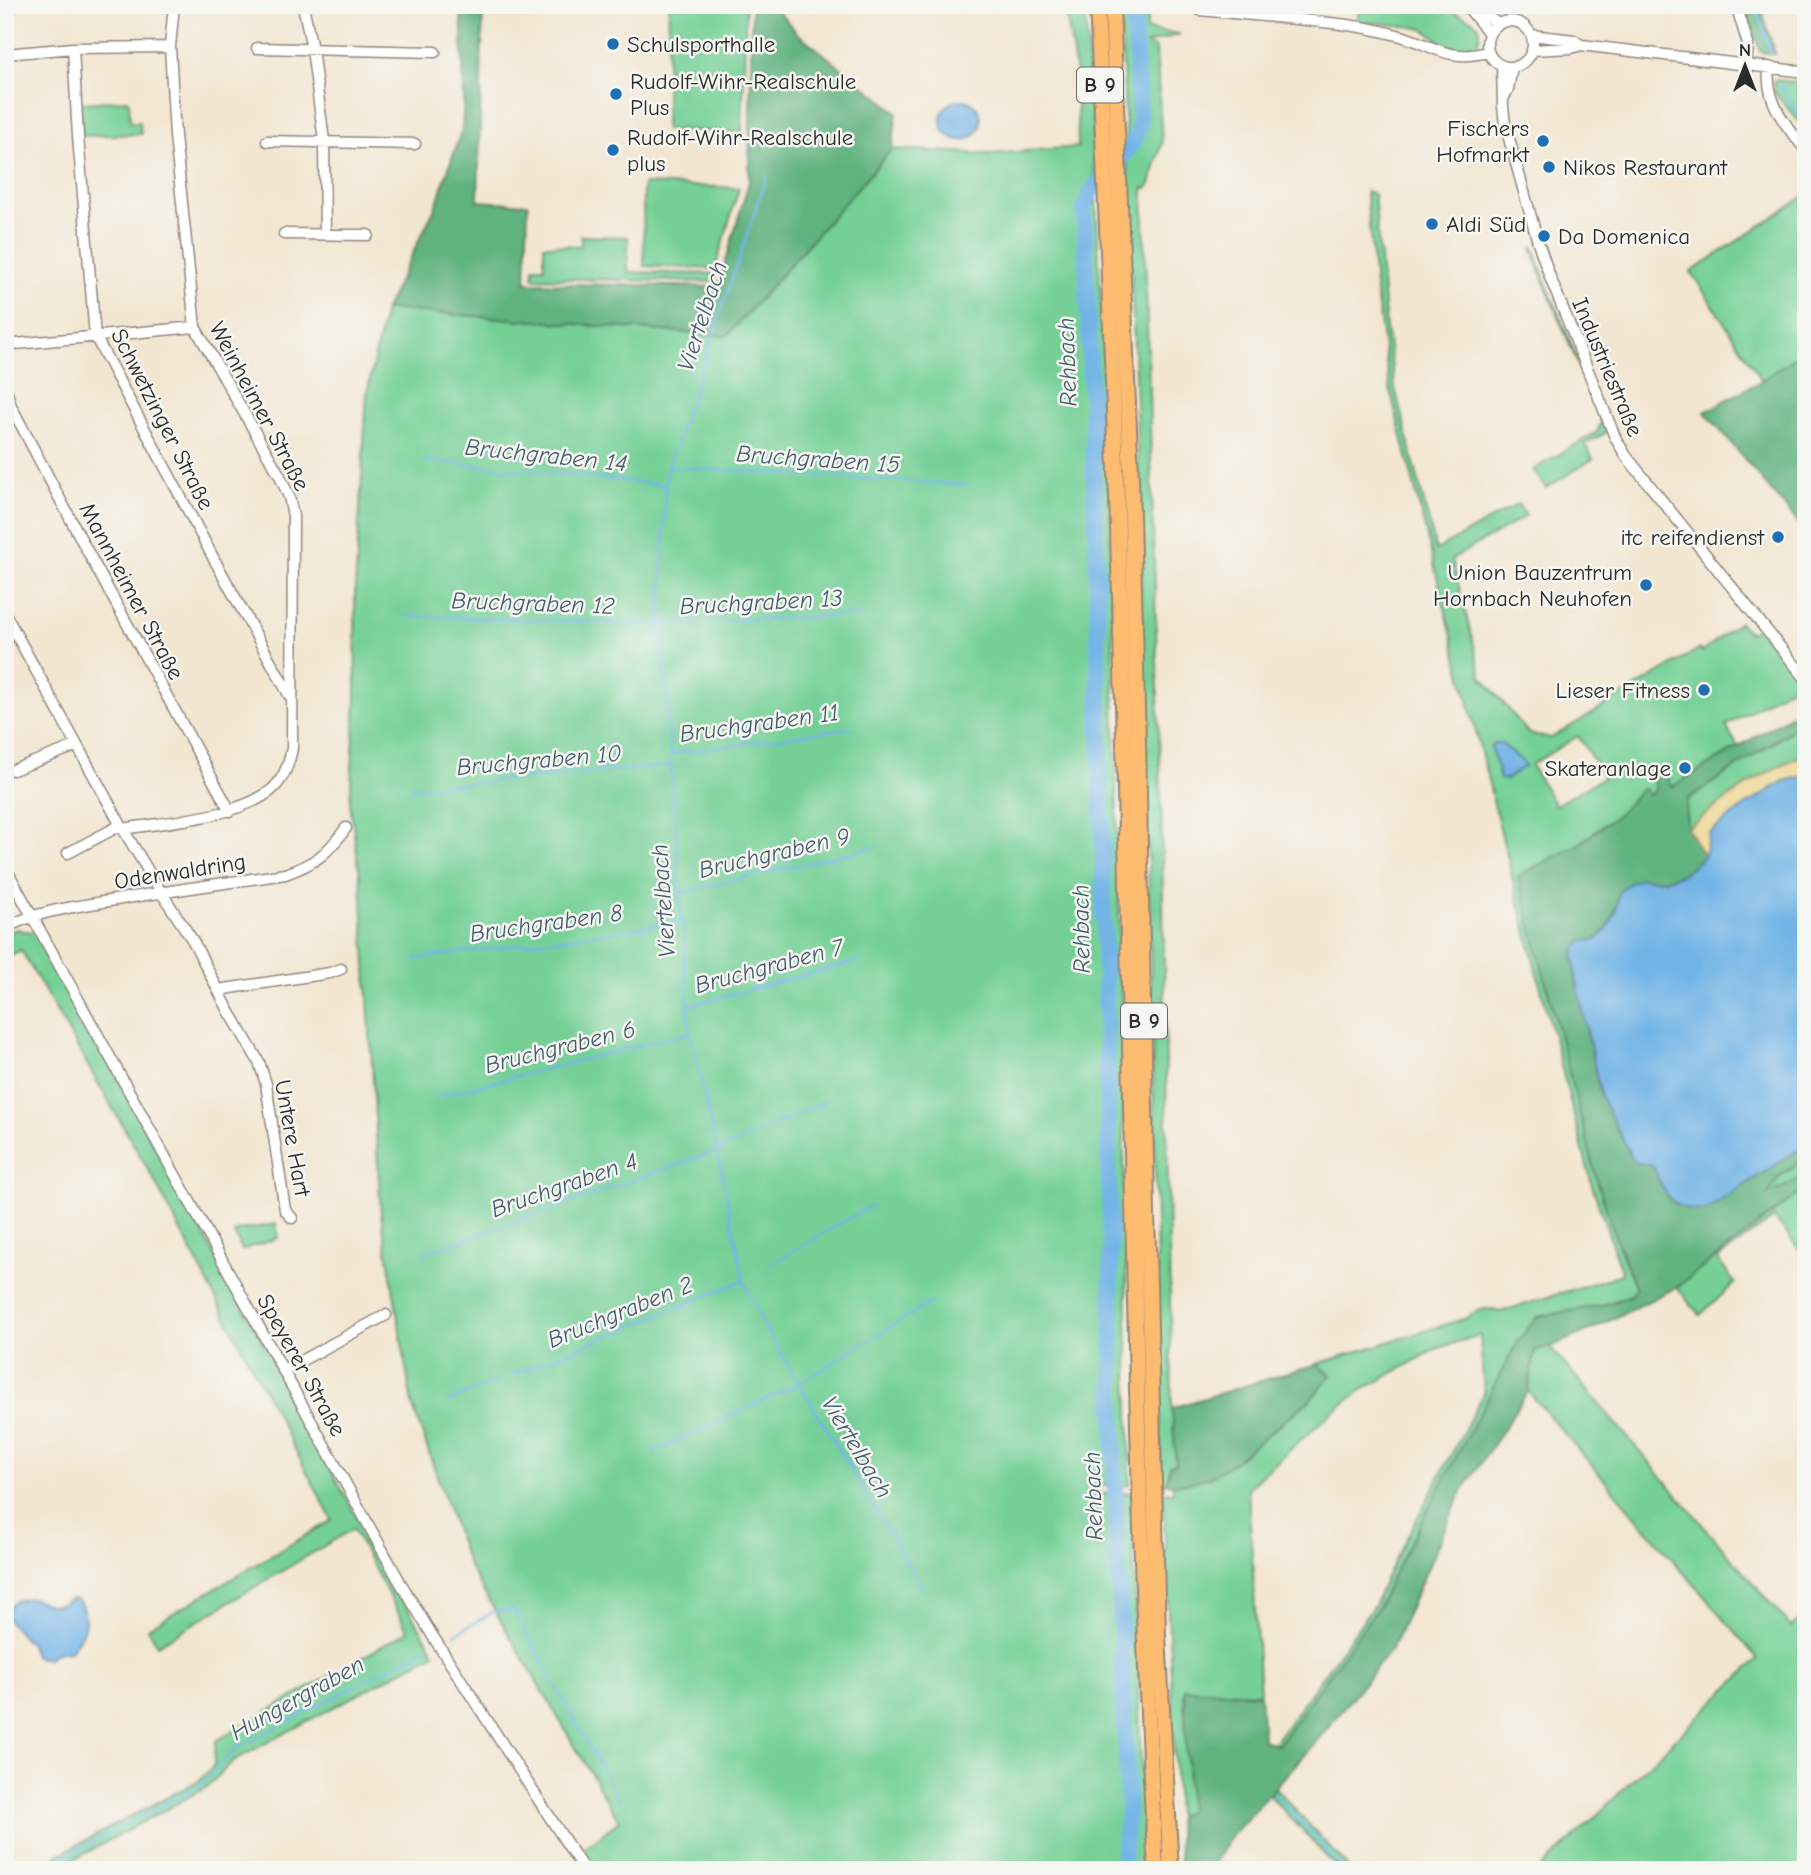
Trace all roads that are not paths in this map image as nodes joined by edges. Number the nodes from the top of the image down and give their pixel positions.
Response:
1 (174, 5) edge
2 (303, 5) edge
3 (1097, 5) edge
4 (1112, 5) edge
5 (1458, 5) edge
6 (1736, 5) edge
7 (1200, 10) dead end
8 (1469, 10) junction
9 (1497, 24) junction
10 (1489, 33) junction
11 (1531, 36) junction
12 (1581, 45) junction
13 (170, 47) junction
14 (73, 48) junction
15 (257, 48) dead end
16 (312, 49) junction
17 (1532, 50) junction
18 (435, 52) dead end
19 (1488, 52) junction
20 (5, 54) edge
21 (1746, 65) junction
22 (1507, 66) junction
23 (1769, 67) junction
24 (1806, 72) edge
25 (267, 141) dead end
26 (324, 141) junction
27 (415, 144) dead end
28 (1806, 150) edge
29 (284, 234) dead end
30 (325, 234) junction
31 (368, 235) dead end
32 (195, 327) junction
33 (95, 336) junction
34 (5, 345) edge
35 (5, 386) edge
36 (5, 614) edge
37 (1806, 679) edge
38 (292, 700) junction
39 (76, 746) junction
40 (13, 770) dead end
41 (230, 811) junction
42 (122, 827) junction
43 (346, 828) dead end
44 (68, 853) dead end
45 (5, 867) edge
46 (161, 892) junction
47 (33, 916) junction
48 (5, 928) edge
49 (341, 969) dead end
50 (218, 990) junction
51 (292, 1218) dead end
52 (386, 1315) dead end
53 (284, 1370) junction
54 (584, 1870) edge
55 (1156, 1870) edge
56 (1171, 1870) edge

1 - 13 street, Weinheimer Straße
2 - 16 street
3 - 55 highway, B 9
4 - 56 highway, B 9
5 - 8 street
6 - 21 street
7 - 19 street
8 - 9 street
8 - 10 street
9 - 10 street
9 - 11 street
10 - 19 street
11 - 12 street
11 - 17 street
12 - 17 street
12 - 21 street
13 - 14 street
13 - 32 street, Weinheimer Straße
14 - 20 street
14 - 33 street, Schwetzinger Straße
15 - 16 street
16 - 18 street
16 - 26 street
17 - 22 street
19 - 22 street
21 - 23 street
22 - 37 street, Industriestraße
23 - 24 street
23 - 28 street
25 - 26 street
26 - 27 street
26 - 30 street
29 - 30 street
30 - 31 street
32 - 33 street
32 - 38 street, Weinheimer Straße
33 - 34 street
33 - 38 street, Schwetzinger Straße
35 - 41 street, Mannheimer Straße
36 - 39 street, Untere Hart
38 - 41 street, Weinheimer Straße
39 - 40 street
39 - 42 street, Untere Hart
41 - 42 street, Weinheimer Straße
42 - 44 street, Weinheimer Straße
42 - 46 street, Untere Hart
43 - 46 street, Odenwaldring
45 - 47 street, Speyerer Straße
46 - 47 street, Odenwaldring
46 - 50 street, Untere Hart
47 - 48 street, Odenwaldring
47 - 53 street, Speyerer Straße
49 - 50 street
50 - 51 street, Untere Hart
52 - 53 street
53 - 54 street, Speyerer Straße

